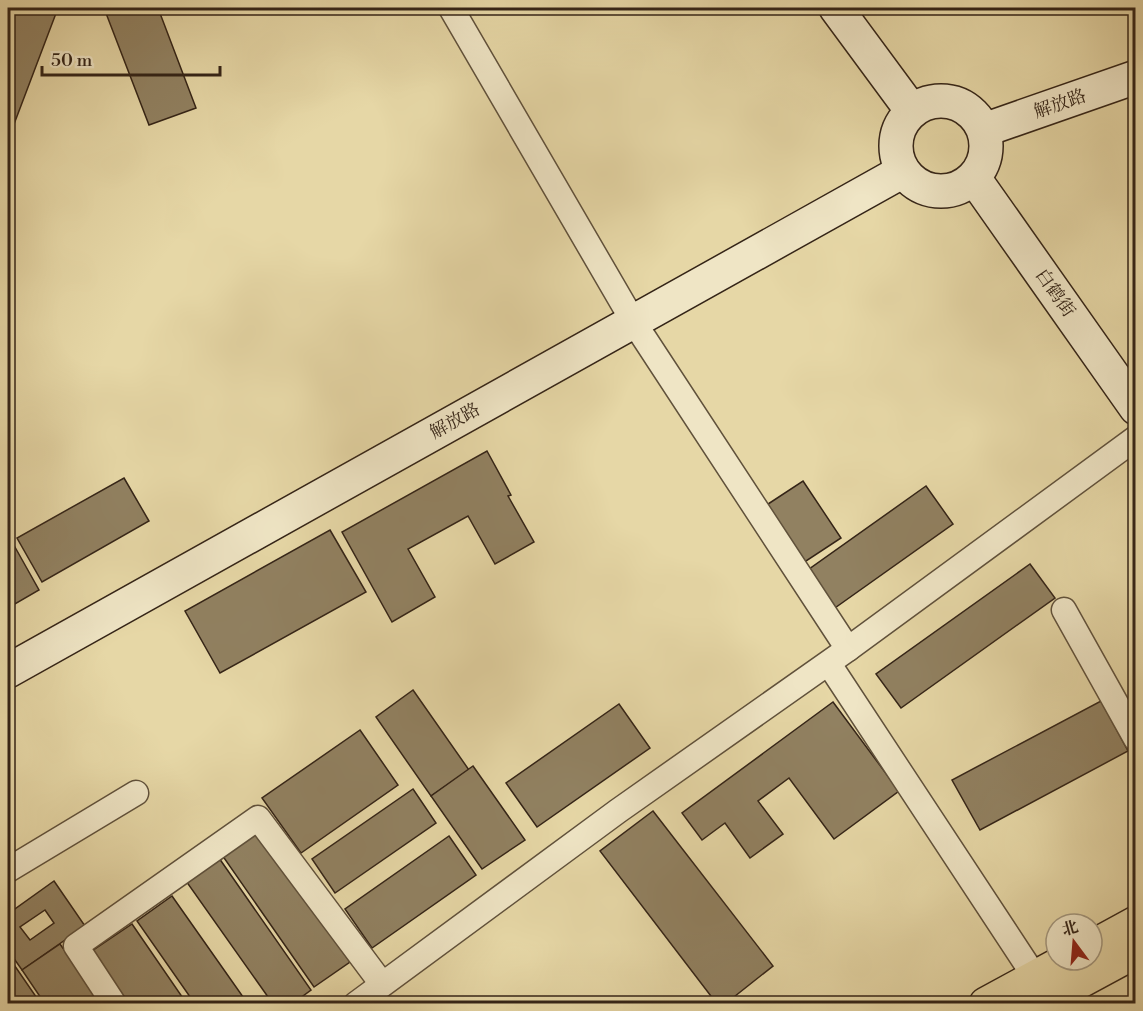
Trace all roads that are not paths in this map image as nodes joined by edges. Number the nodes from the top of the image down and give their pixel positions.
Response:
1 (451, 8) edge
2 (836, 8) edge
3 (1136, 77) edge
4 (912, 111) junction
5 (984, 130) junction
6 (903, 171) junction
7 (974, 178) junction
8 (633, 321) junction
9 (1136, 408) edge
10 (1136, 438) edge
11 (1064, 610) dead end
12 (848, 649) junction
13 (829, 664) junction
14 (8, 671) edge
15 (1136, 739) edge
16 (136, 793) dead end
17 (8, 870) edge
18 (1136, 923) edge
19 (1104, 940) edge
20 (1136, 951) edge
21 (1055, 972) edge
22 (382, 984) junction
23 (1037, 990) edge
24 (114, 1004) edge
25 (356, 1004) edge
26 (986, 1004) edge

1 - 8 street
2 - 4 street
3 - 5 street, 解放路
4 - 5 street
4 - 6 street
5 - 7 street
6 - 7 street
6 - 8 street, 解放路
7 - 9 street, 白鹤街
8 - 12 street
8 - 14 street, 解放路
10 - 12 street
11 - 15 street
12 - 13 street
13 - 22 street
13 - 23 street
16 - 17 street
18 - 19 highway
20 - 23 highway
21 - 23 highway
22 - 24 street
22 - 25 street
23 - 26 highway

